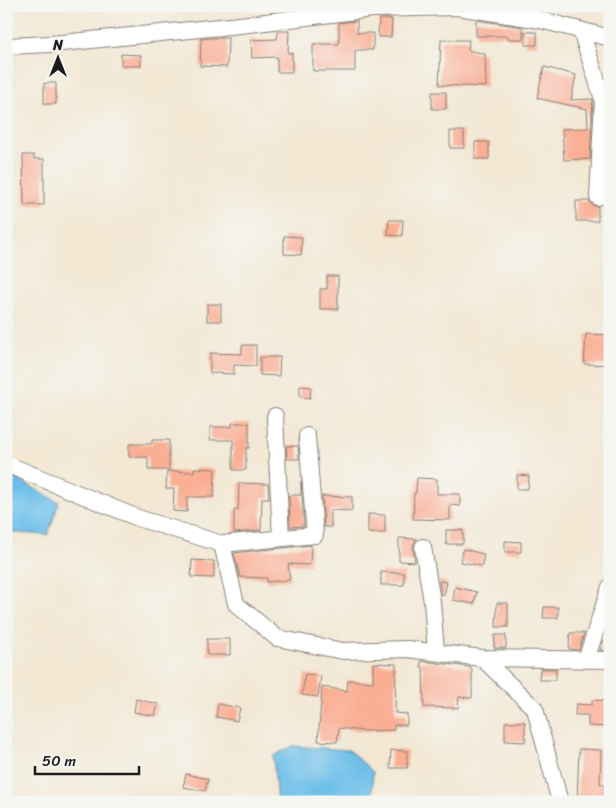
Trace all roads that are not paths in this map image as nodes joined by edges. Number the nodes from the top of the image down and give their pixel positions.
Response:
1 (372, 8) edge
2 (581, 31) junction
3 (610, 38) edge
4 (6, 46) edge
5 (598, 197) dead end
6 (275, 416) dead end
7 (307, 436) dead end
8 (6, 464) edge
9 (281, 538) junction
10 (222, 544) junction
11 (423, 547) dead end
12 (610, 587) edge
13 (436, 652) junction
14 (482, 658) junction
15 (586, 660) junction
16 (610, 660) edge
17 (560, 802) edge

1 - 2 street
1 - 4 street
2 - 3 street
2 - 5 street
6 - 9 street
7 - 9 street
8 - 10 street
9 - 10 street
10 - 13 street
11 - 13 street
12 - 15 street
13 - 14 street
14 - 15 street
14 - 17 street
15 - 16 street

